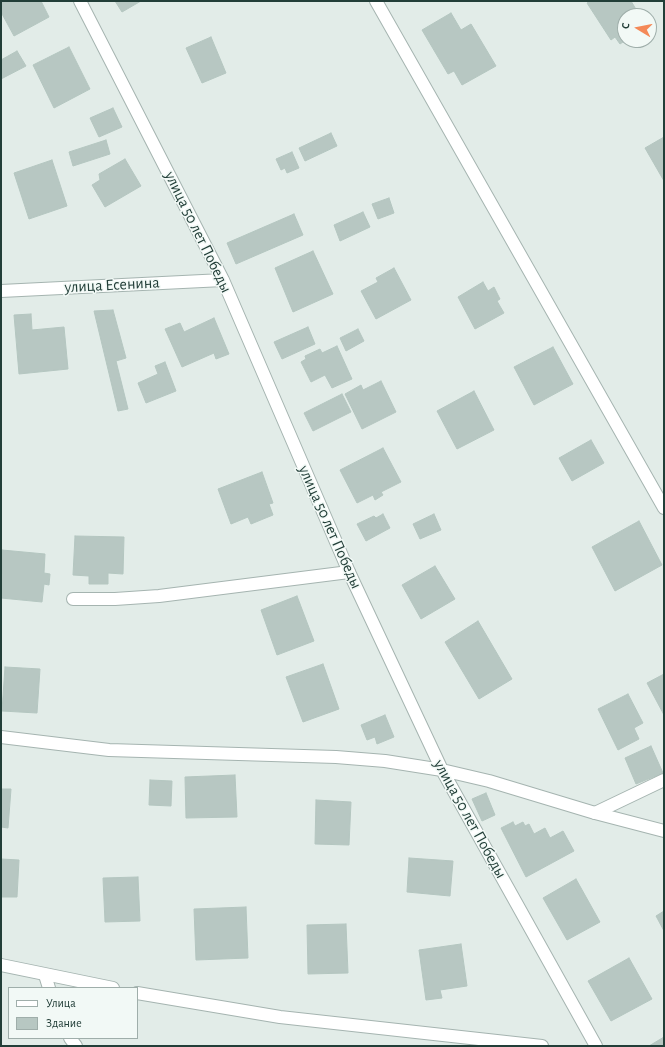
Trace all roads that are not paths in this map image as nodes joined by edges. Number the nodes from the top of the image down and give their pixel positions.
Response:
1 (80, 1) edge
2 (376, 1) edge
3 (223, 280) junction
4 (1, 291) edge
5 (664, 508) edge
6 (349, 572) junction
7 (73, 599) dead end
8 (1, 737) edge
9 (442, 770) junction
10 (664, 780) edge
11 (596, 813) junction
12 (664, 831) edge
13 (1, 965) edge
14 (45, 975) junction
15 (49, 987) edge
16 (108, 987) edge
17 (138, 993) edge
18 (542, 1046) edge
19 (596, 1046) edge

1 - 3 street, улица 50 лет Победы
2 - 5 street
3 - 4 street, улица Есенина
3 - 6 street, улица 50 лет Победы
6 - 7 street
6 - 9 street, улица 50 лет Победы
8 - 9 street
9 - 11 street
9 - 19 street, улица 50 лет Победы
10 - 11 street
11 - 12 street
13 - 14 street
14 - 15 street
14 - 16 street
17 - 18 street

